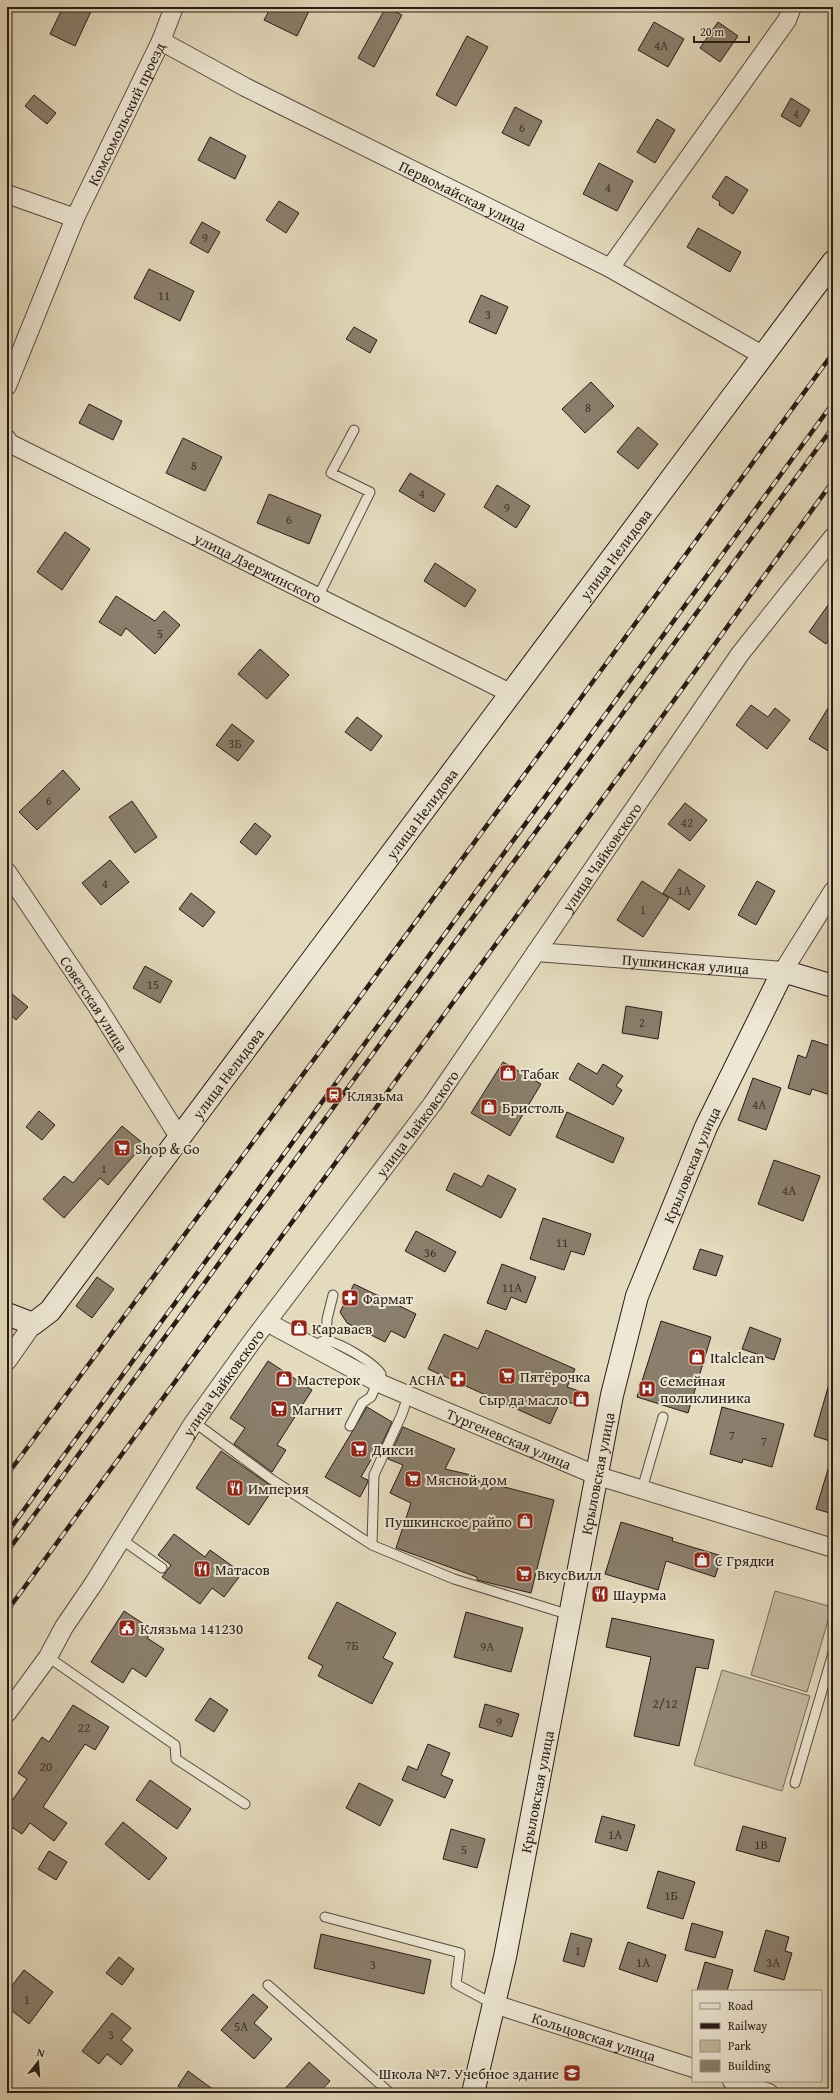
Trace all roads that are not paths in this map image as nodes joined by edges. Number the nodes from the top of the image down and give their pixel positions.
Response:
1 (174, 7) edge
2 (792, 7) edge
3 (161, 41) junction
4 (7, 194) edge
5 (75, 218) junction
6 (833, 262) edge
7 (610, 268) junction
8 (762, 355) junction
9 (7, 386) edge
10 (354, 430) dead end
11 (7, 439) edge
12 (833, 537) edge
13 (318, 597) junction
14 (512, 694) junction
15 (7, 872) edge
16 (833, 891) edge
17 (536, 952) junction
18 (783, 971) junction
19 (833, 986) edge
20 (179, 1137) junction
21 (333, 1295) dead end
22 (7, 1314) edge
23 (267, 1322) junction
24 (33, 1324) junction
25 (320, 1344) junction
26 (7, 1361) edge
27 (379, 1383) junction
28 (408, 1396) junction
29 (663, 1417) dead end
30 (194, 1422) junction
31 (350, 1426) dead end
32 (598, 1476) junction
33 (642, 1489) junction
34 (121, 1539) junction
35 (372, 1545) junction
36 (833, 1548) edge
37 (162, 1568) dead end
38 (571, 1616) junction
39 (833, 1653) edge
40 (48, 1657) junction
41 (7, 1713) edge
42 (795, 1783) dead end
43 (245, 1804) dead end
44 (325, 1917) dead end
45 (268, 1985) dead end
46 (494, 2004) junction
47 (692, 2068) edge
48 (735, 2082) edge
49 (390, 2093) edge
50 (473, 2093) edge
51 (769, 2093) edge

1 - 3 street, Комсомольский проезд
2 - 7 street
3 - 5 street, Комсомольский проезд
3 - 7 street, Первомайская улица
4 - 5 street
5 - 9 street
6 - 8 main road, улица Нелидова
7 - 8 street, Первомайская улица
8 - 14 main road, улица Нелидова
10 - 13 lane
11 - 13 street, улица Дзержинского
12 - 17 street, улица Чайковского
13 - 14 street, улица Дзержинского
14 - 20 main road, улица Нелидова
15 - 20 street, Советская улица
16 - 18 street, Крыловская улица
17 - 18 street, Пушкинская улица
17 - 23 street, улица Чайковского
18 - 19 main road, Пушкинская улица
18 - 32 main road, Крыловская улица
20 - 24 main road, улица Нелидова
21 - 25 lane
22 - 24 main road
23 - 25 street, Тургеневская улица
23 - 30 street, улица Чайковского
24 - 26 street, улица Нелидова
25 - 27 street, Тургеневская улица
27 - 28 street, Тургеневская улица
27 - 31 lane
28 - 32 street, Тургеневская улица
28 - 35 lane
29 - 33 lane
30 - 34 street, улица Чайковского
30 - 35 lane
32 - 33 street, Тургеневская улица
32 - 38 main road, Крыловская улица
33 - 36 street, Тургеневская улица
34 - 37 lane
34 - 40 street, улица Чайковского
35 - 38 lane
38 - 46 main road, Крыловская улица
39 - 42 lane
40 - 41 street, улица Чайковского
40 - 43 lane
44 - 46 lane
45 - 49 lane
46 - 47 street, Кольцовская улица
46 - 50 main road, Крыловская улица
48 - 51 street

